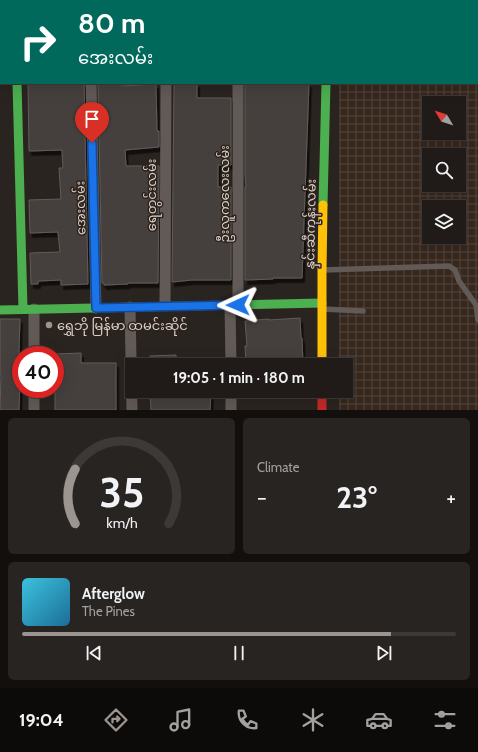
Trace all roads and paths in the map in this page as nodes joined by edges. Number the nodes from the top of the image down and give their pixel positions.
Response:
1 (17, 84) edge
2 (91, 84) edge
3 (166, 84) edge
4 (238, 84) edge
5 (326, 84) edge
6 (322, 270) junction
7 (234, 305) junction
8 (165, 306) junction
9 (322, 306) junction
10 (130, 307) junction
11 (96, 308) junction
12 (28, 309) junction
13 (0, 310) edge
14 (363, 311) dead end
15 (478, 320) edge
16 (33, 346) edge
17 (231, 358) edge
18 (322, 358) edge
19 (34, 398) edge
20 (231, 398) edge
21 (322, 398) edge
22 (34, 410) edge
23 (132, 410) edge
24 (231, 410) edge
25 (322, 410) edge

1 - 12 street
2 - 11 street, အေးလမ်း
3 - 8 street, ရေတွင်းလမ်း
4 - 7 street, ဦးလူကလေးလမ်း
5 - 6 street, နှင်းဆီကုန်းလမ်း
6 - 9 street, နှင်းဆီကုန်းလမ်း
6 - 15 lane
7 - 8 street
7 - 9 street
7 - 17 street, ဦးလူကလေးလမ်း
8 - 10 street
9 - 14 lane
9 - 18 street, နှင်းဆီကုန်းလမ်း
10 - 11 street
10 - 23 street
11 - 12 street
12 - 13 street
12 - 16 street
19 - 22 street
20 - 24 street
21 - 25 street

